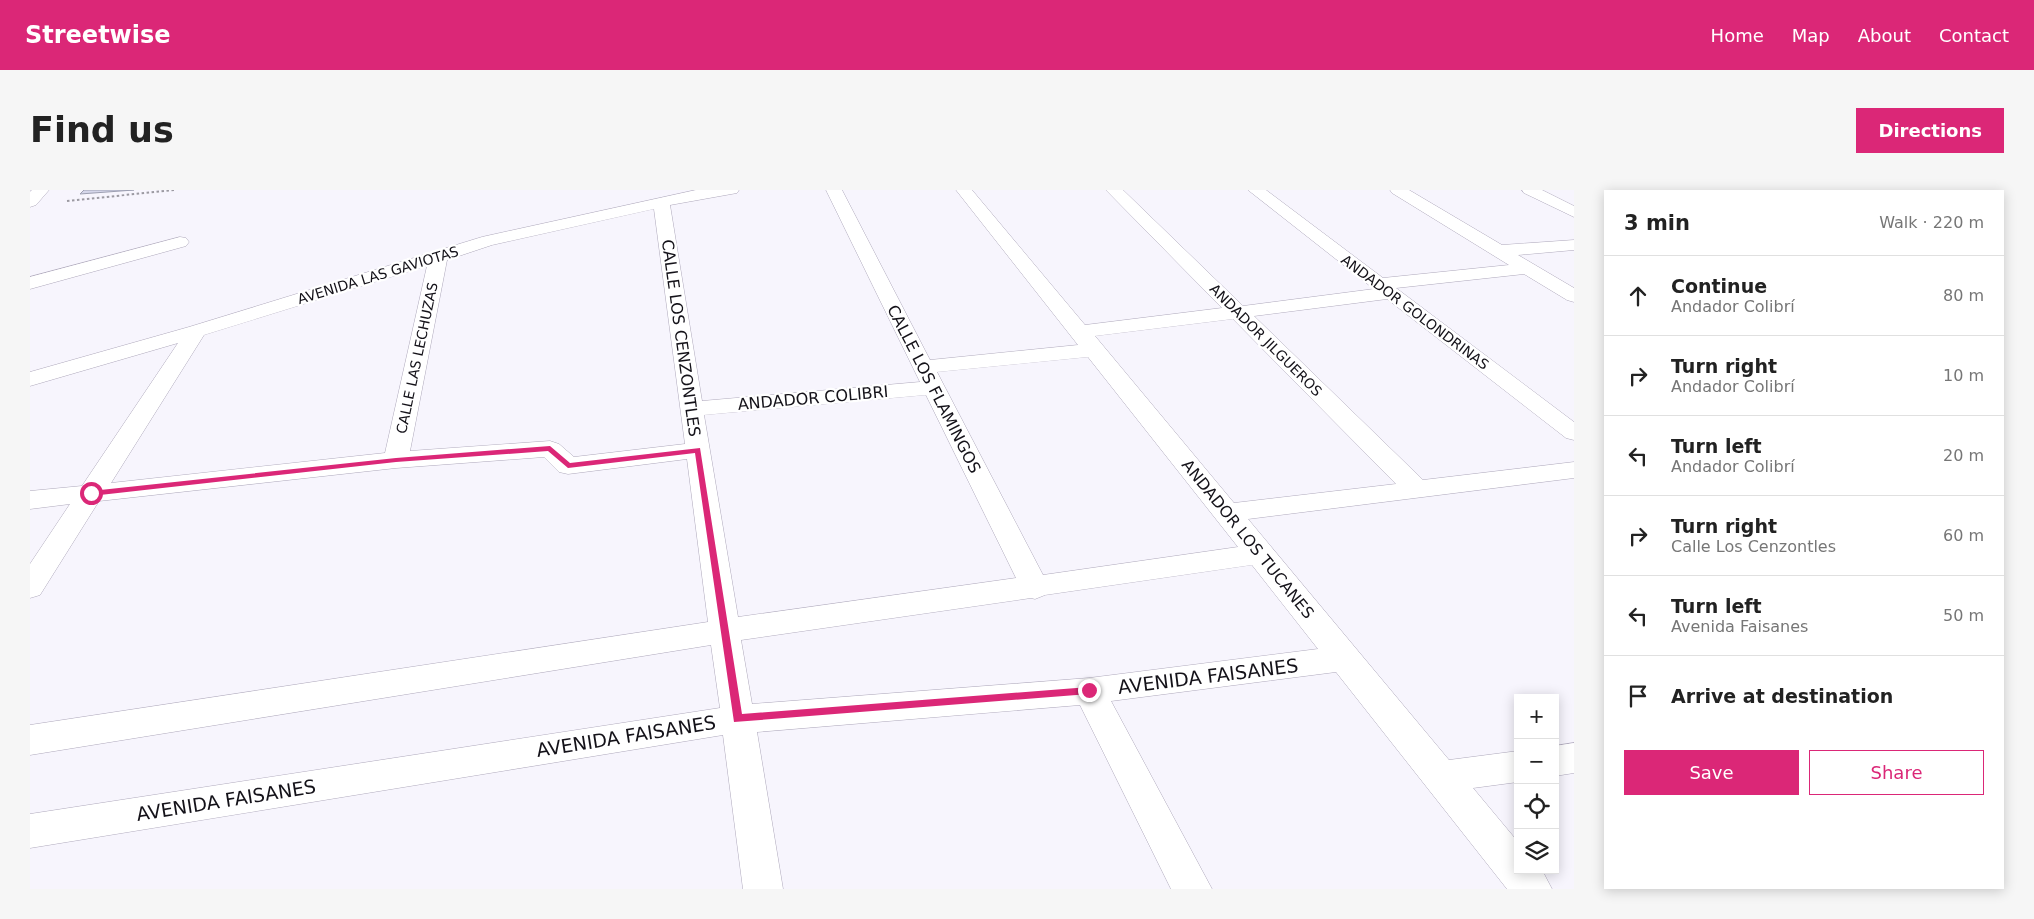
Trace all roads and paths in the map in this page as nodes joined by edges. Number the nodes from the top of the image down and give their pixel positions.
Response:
1 (41, 190) edge
2 (174, 190) edge
3 (731, 190) edge
4 (834, 190) edge
5 (964, 190) edge
6 (1114, 190) edge
7 (1256, 190) edge
8 (1398, 190) edge
9 (1530, 190) edge
10 (61, 201) dead end
11 (30, 202) edge
12 (661, 202) junction
13 (1574, 212) edge
14 (180, 242) dead end
15 (1574, 245) edge
16 (1499, 251) junction
17 (438, 256) junction
18 (1528, 268) junction
19 (30, 283) edge
20 (1385, 289) junction
21 (1574, 296) edge
22 (1239, 313) junction
23 (196, 331) junction
24 (1087, 341) junction
25 (923, 367) junction
26 (30, 379) edge
27 (934, 388) junction
28 (691, 409) junction
29 (1574, 433) edge
30 (698, 450) junction
31 (396, 460) junction
32 (1574, 470) edge
33 (1418, 490) junction
34 (91, 493) junction
35 (30, 500) edge
36 (1227, 513) junction
37 (1260, 554) junction
38 (30, 587) edge
39 (1035, 588) junction
40 (724, 631) junction
41 (1345, 658) junction
42 (1089, 690) junction
43 (737, 719) junction
44 (30, 740) edge
45 (1574, 758) edge
46 (1559, 760) edge
47 (1514, 767) edge
48 (1441, 777) junction
49 (30, 831) edge
50 (763, 889) edge
51 (1192, 889) edge
52 (1532, 889) edge

1 - 11 street
2 - 10 path
3 - 12 street, AVENIDA LAS GAVIOTAS
4 - 25 street, CALLE LOS FLAMINGOS
5 - 24 street, ANDADOR LOS TUCANES
6 - 22 street, ANDADOR JILGUEROS
7 - 20 street, ANDADOR GOLONDRINAS
8 - 16 street
9 - 13 street
12 - 17 street, AVENIDA LAS GAVIOTAS
12 - 28 street, CALLE LOS CENZONTLES
14 - 19 street
15 - 16 street
16 - 18 street
17 - 23 street, AVENIDA LAS GAVIOTAS
17 - 31 street, CALLE LAS LECHUZAS
18 - 20 street
18 - 21 street
20 - 22 street
20 - 29 street, ANDADOR GOLONDRINAS
22 - 24 street
22 - 33 street, ANDADOR JILGUEROS
23 - 26 street, AVENIDA LAS GAVIOTAS
23 - 34 street
24 - 25 street
24 - 36 street, ANDADOR LOS TUCANES
25 - 27 street, CALLE LOS FLAMINGOS
27 - 28 street, ANDADOR COLIBRI
27 - 39 street, CALLE LOS FLAMINGOS
28 - 30 street, CALLE LOS CENZONTLES
30 - 31 street
30 - 40 street, CALLE LOS CENZONTLES
31 - 34 street
32 - 33 street
33 - 36 street
34 - 35 street
34 - 38 street
36 - 37 street, ANDADOR LOS TUCANES
37 - 39 street
37 - 41 street, ANDADOR LOS TUCANES
39 - 40 street
40 - 43 street, CALLE LOS CENZONTLES
40 - 44 street
41 - 42 street, AVENIDA FAISANES
41 - 48 street, ANDADOR LOS TUCANES
42 - 43 street, AVENIDA FAISANES
42 - 51 street
43 - 49 street, AVENIDA FAISANES
43 - 50 street, CALLE LOS CENZONTLES
45 - 46 street
47 - 48 street
48 - 52 street, ANDADOR LOS TUCANES

